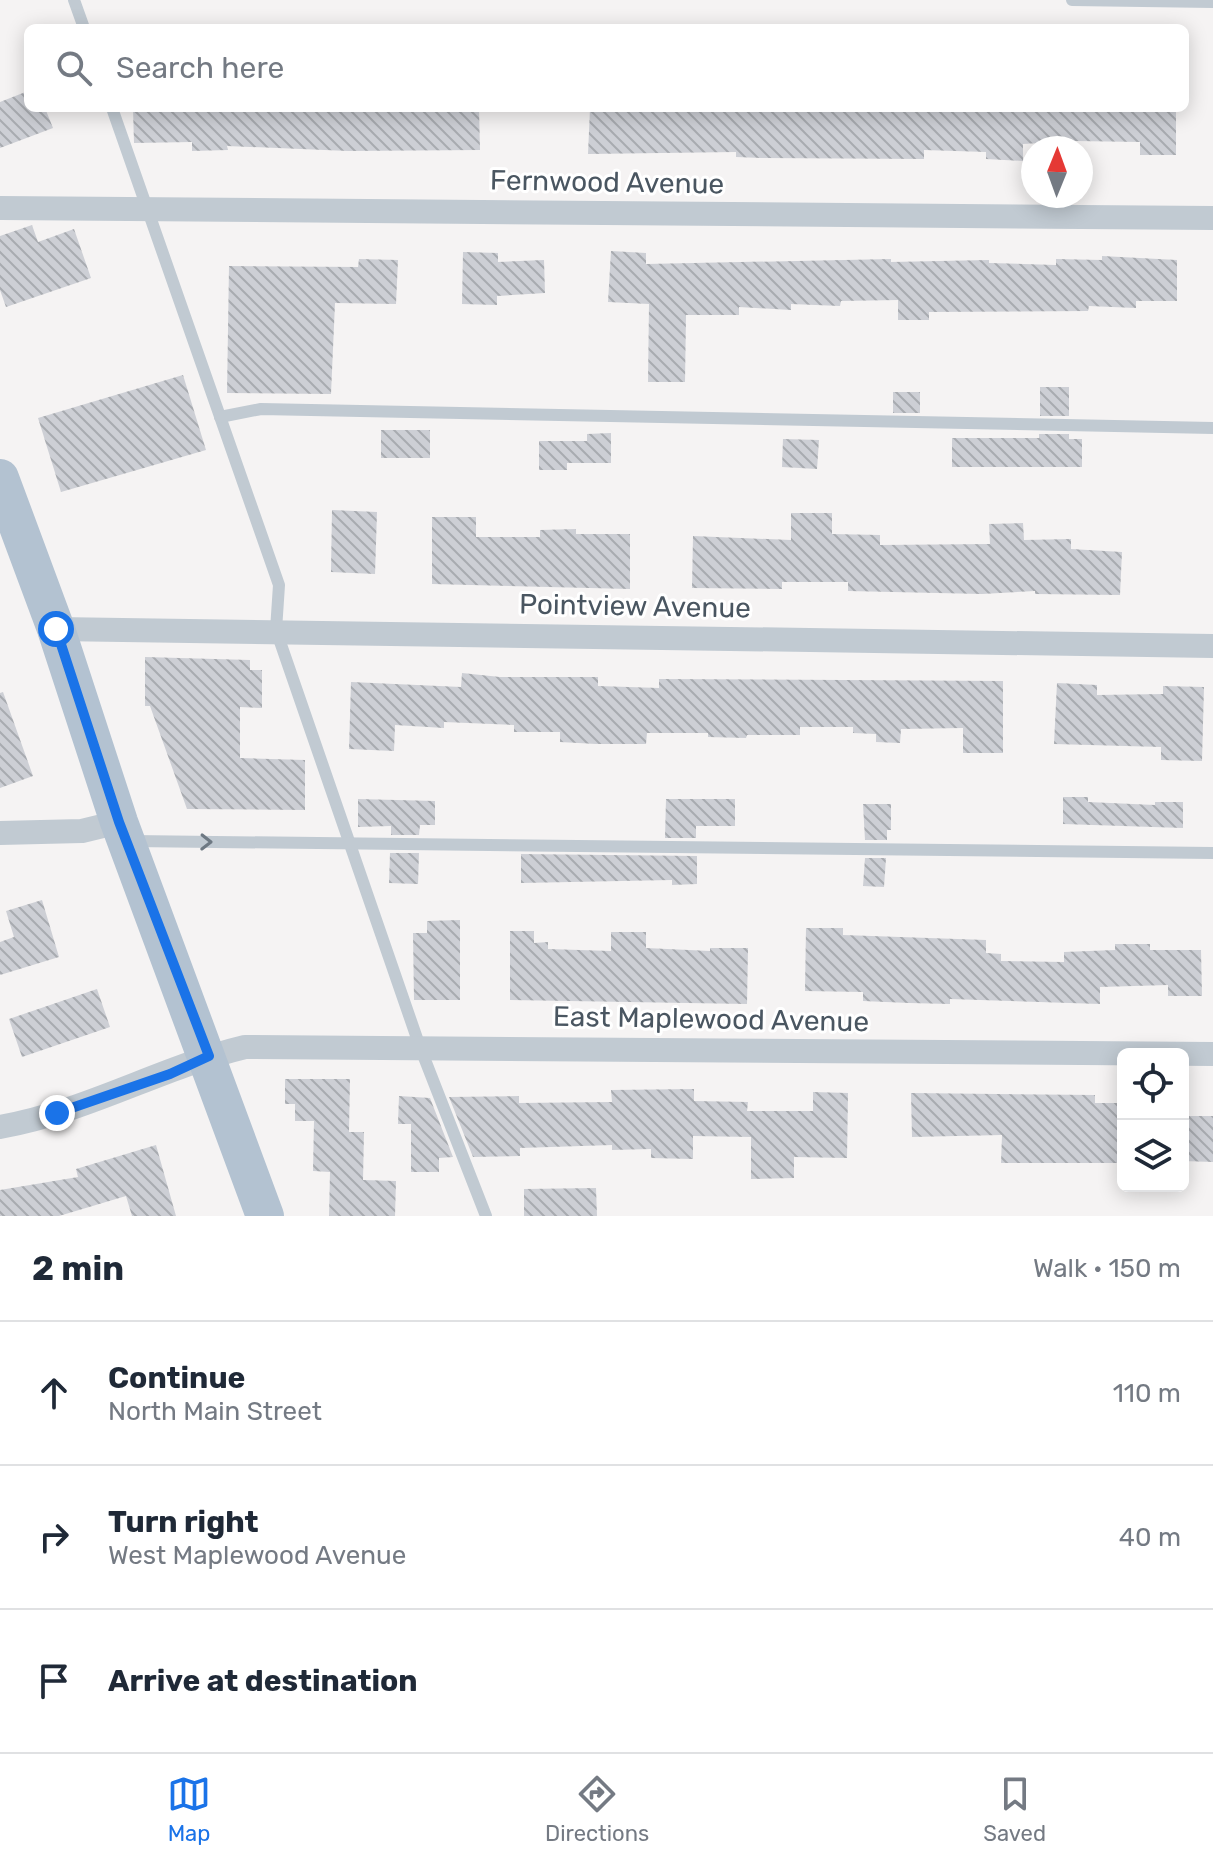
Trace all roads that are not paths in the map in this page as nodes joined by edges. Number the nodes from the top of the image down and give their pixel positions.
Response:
1 (74, 0) edge
2 (1072, 0) edge
3 (1213, 2) edge
4 (83, 24) edge
5 (113, 112) edge
6 (0, 208) edge
7 (146, 208) junction
8 (1213, 218) edge
9 (220, 417) junction
10 (1213, 428) edge
11 (0, 478) edge
12 (56, 629) junction
13 (276, 630) junction
14 (1213, 646) edge
15 (124, 831) junction
16 (0, 833) edge
17 (350, 843) junction
18 (1213, 853) edge
19 (420, 1047) junction
20 (1213, 1054) edge
21 (209, 1056) junction
22 (0, 1127) edge
23 (265, 1216) edge
24 (486, 1216) edge

1 - 4 lane
2 - 3 lane
5 - 7 lane
6 - 7 street, Fernwood Avenue
7 - 8 street, Fernwood Avenue
7 - 9 lane
9 - 10 lane
9 - 13 lane
11 - 12 main road
12 - 13 street, Pointview Avenue
12 - 15 main road
13 - 14 street, Pointview Avenue
13 - 17 lane
15 - 16 street
15 -> 17 lane
15 - 21 main road
17 - 18 lane
17 - 19 lane
19 - 20 street, East Maplewood Avenue
19 - 21 street, East Maplewood Avenue
19 - 24 lane
21 - 22 street, East Maplewood Avenue
21 - 23 main road

